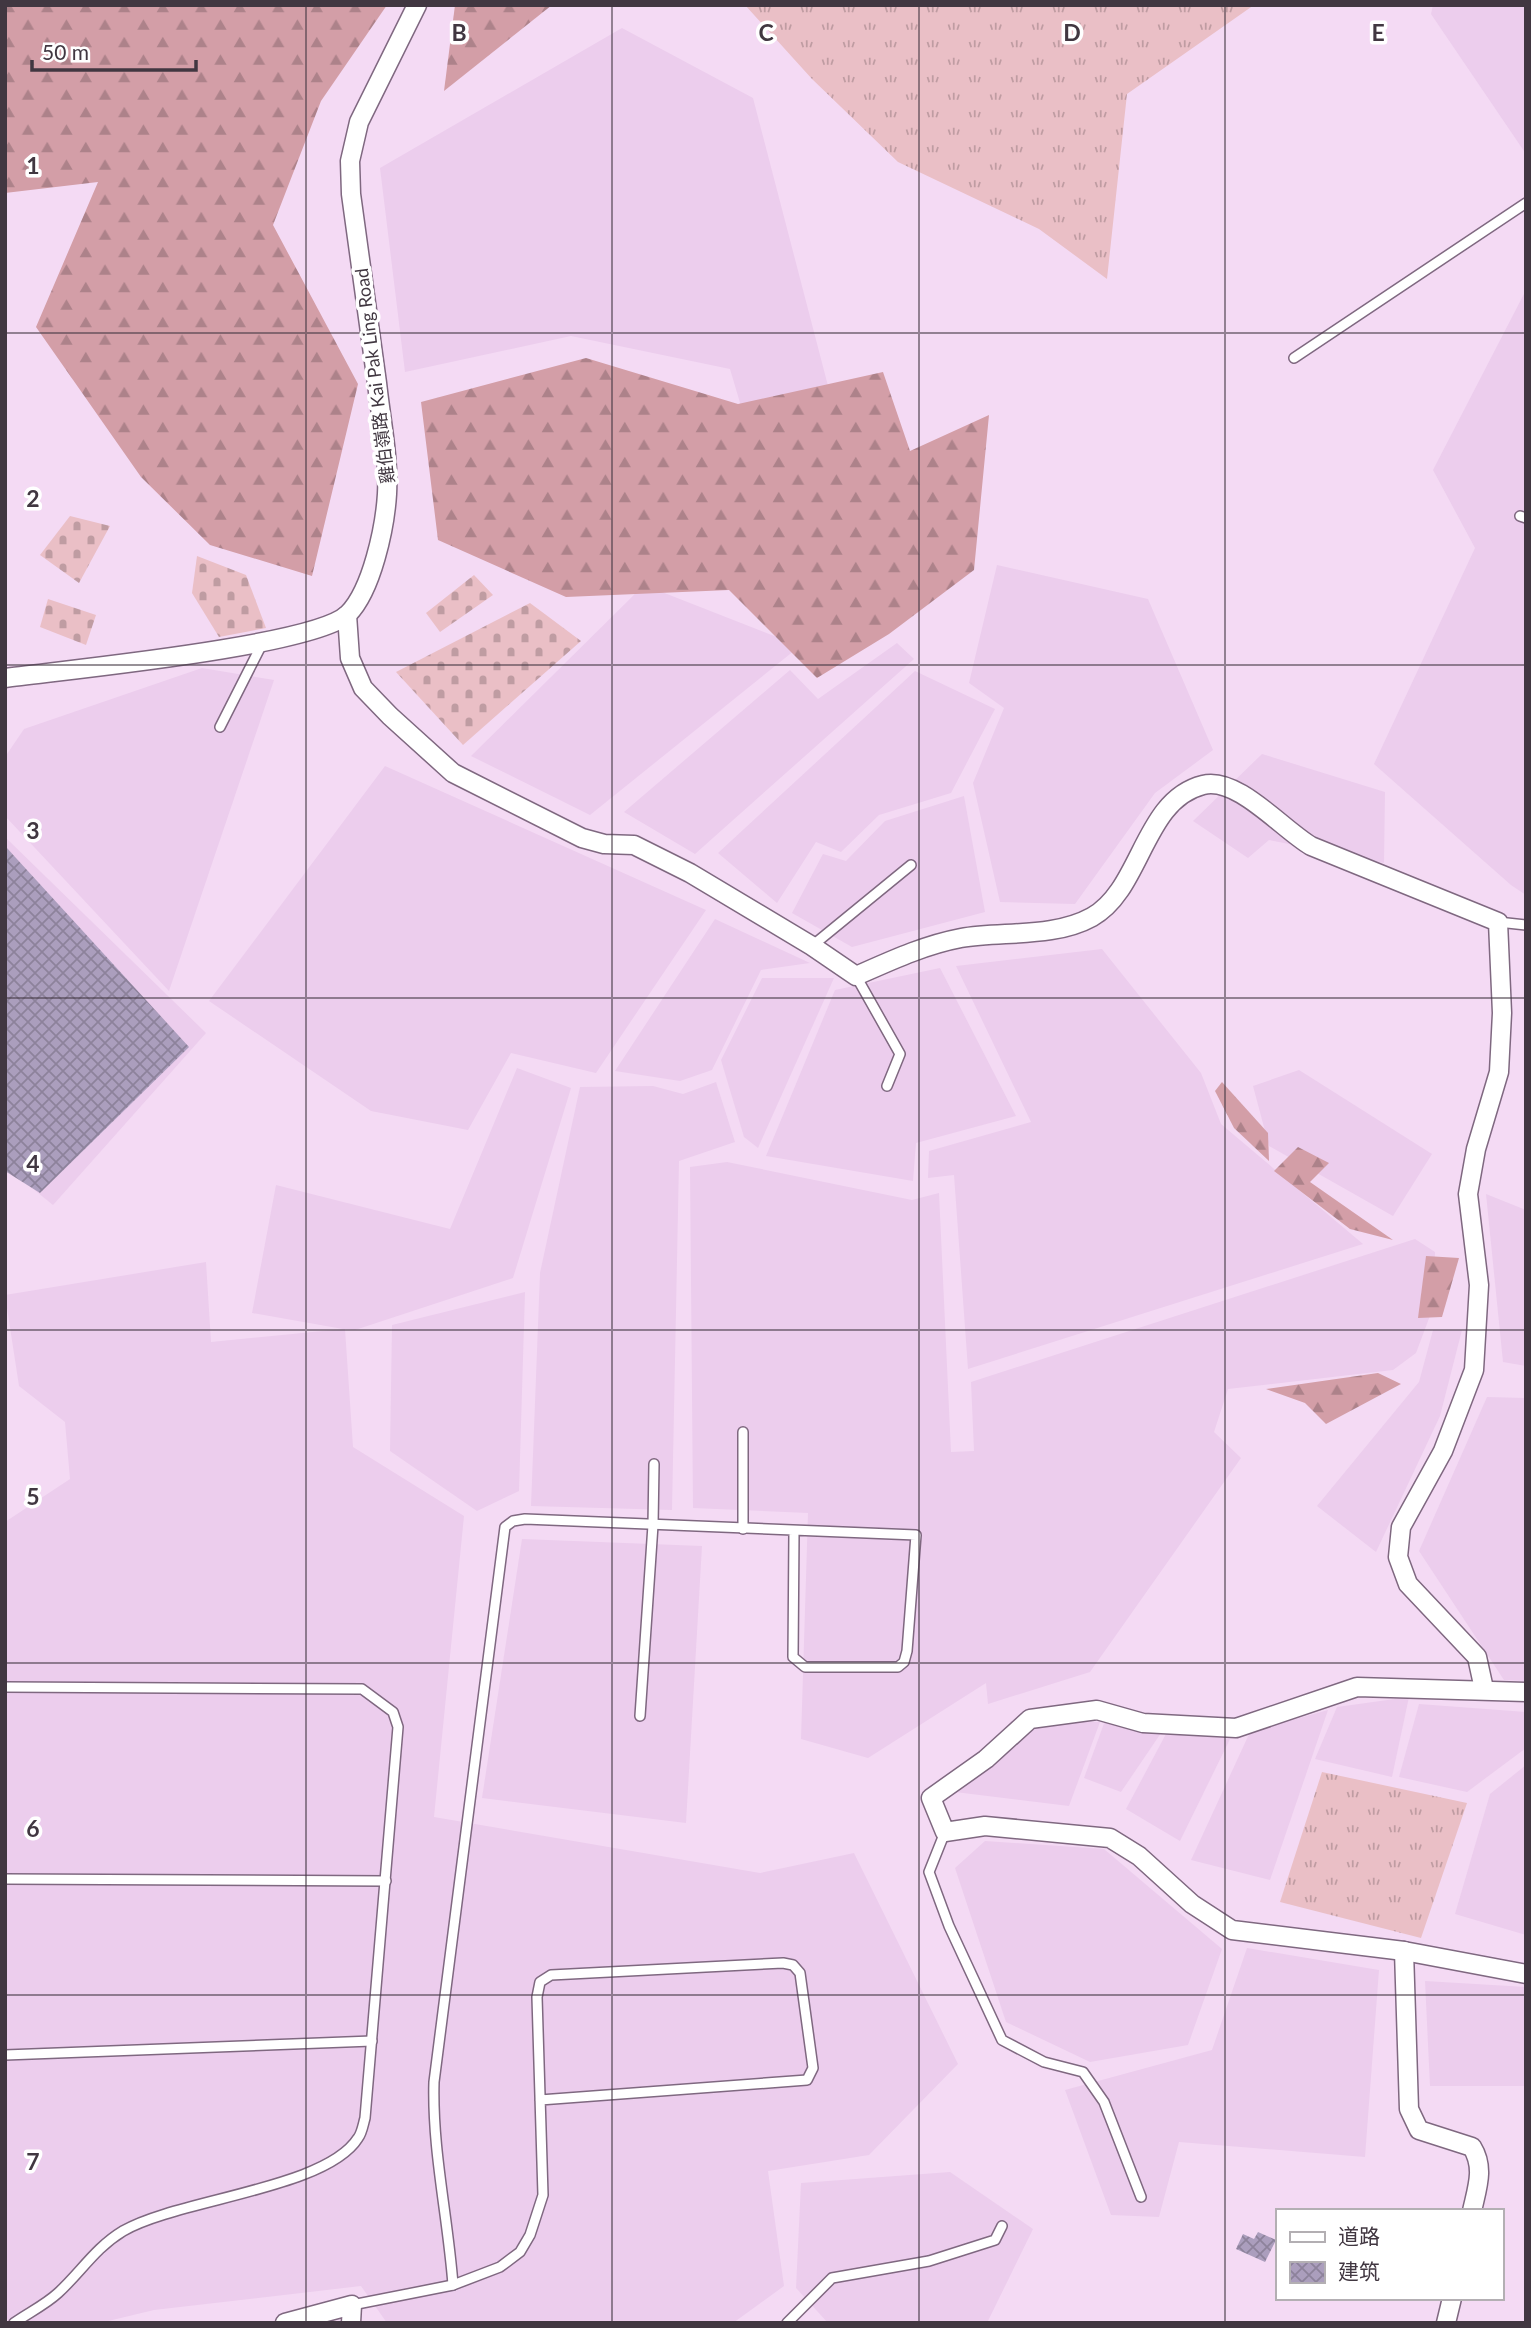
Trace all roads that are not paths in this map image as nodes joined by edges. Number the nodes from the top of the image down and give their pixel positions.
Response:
1 (417, 5) edge
2 (1526, 203) edge
3 (1294, 358) dead end
4 (347, 615) junction
5 (262, 643) junction
6 (5, 677) edge
7 (220, 727) dead end
8 (911, 865) dead end
9 (1498, 922) junction
10 (1526, 925) edge
11 (812, 946) junction
12 (856, 976) junction
13 (887, 1086) dead end
14 (743, 1433) dead end
15 (654, 1464) dead end
16 (653, 1525) junction
17 (743, 1529) junction
18 (794, 1532) junction
19 (5, 1687) edge
20 (1484, 1689) junction
21 (1526, 1692) edge
22 (640, 1716) dead end
23 (945, 1832) junction
24 (5, 1880) edge
25 (386, 1881) junction
26 (1404, 1951) junction
27 (1526, 1974) edge
28 (372, 2040) junction
29 (5, 2055) edge
30 (540, 2100) junction
31 (1141, 2197) dead end
32 (1472, 2209) edge
33 (1002, 2225) dead end
34 (453, 2285) junction
35 (1452, 2300) edge
36 (351, 2314) edge
37 (14, 2323) edge
38 (285, 2323) edge
39 (787, 2323) edge
40 (1446, 2323) edge

1 - 4 street, 雞伯嶺路 Kai Pak Ling Road
2 - 3 lane
4 - 5 street
4 - 11 street
5 - 6 street
5 - 7 lane
8 - 11 lane
9 - 10 lane
9 - 12 street
9 - 20 street
11 - 12 street
12 - 13 lane
14 - 17 lane
15 - 16 lane
16 - 17 lane
16 - 22 lane
16 - 34 lane
17 - 18 lane
18 - 18 lane
19 - 25 lane
20 - 21 street
20 - 23 street
23 - 26 street
23 - 31 lane
24 - 25 lane
25 - 28 lane
26 - 27 street
26 - 32 street
28 - 29 lane
28 - 37 lane
30 - 30 lane
30 - 34 lane
33 - 39 lane
34 - 36 lane
35 - 40 street
36 - 38 street

